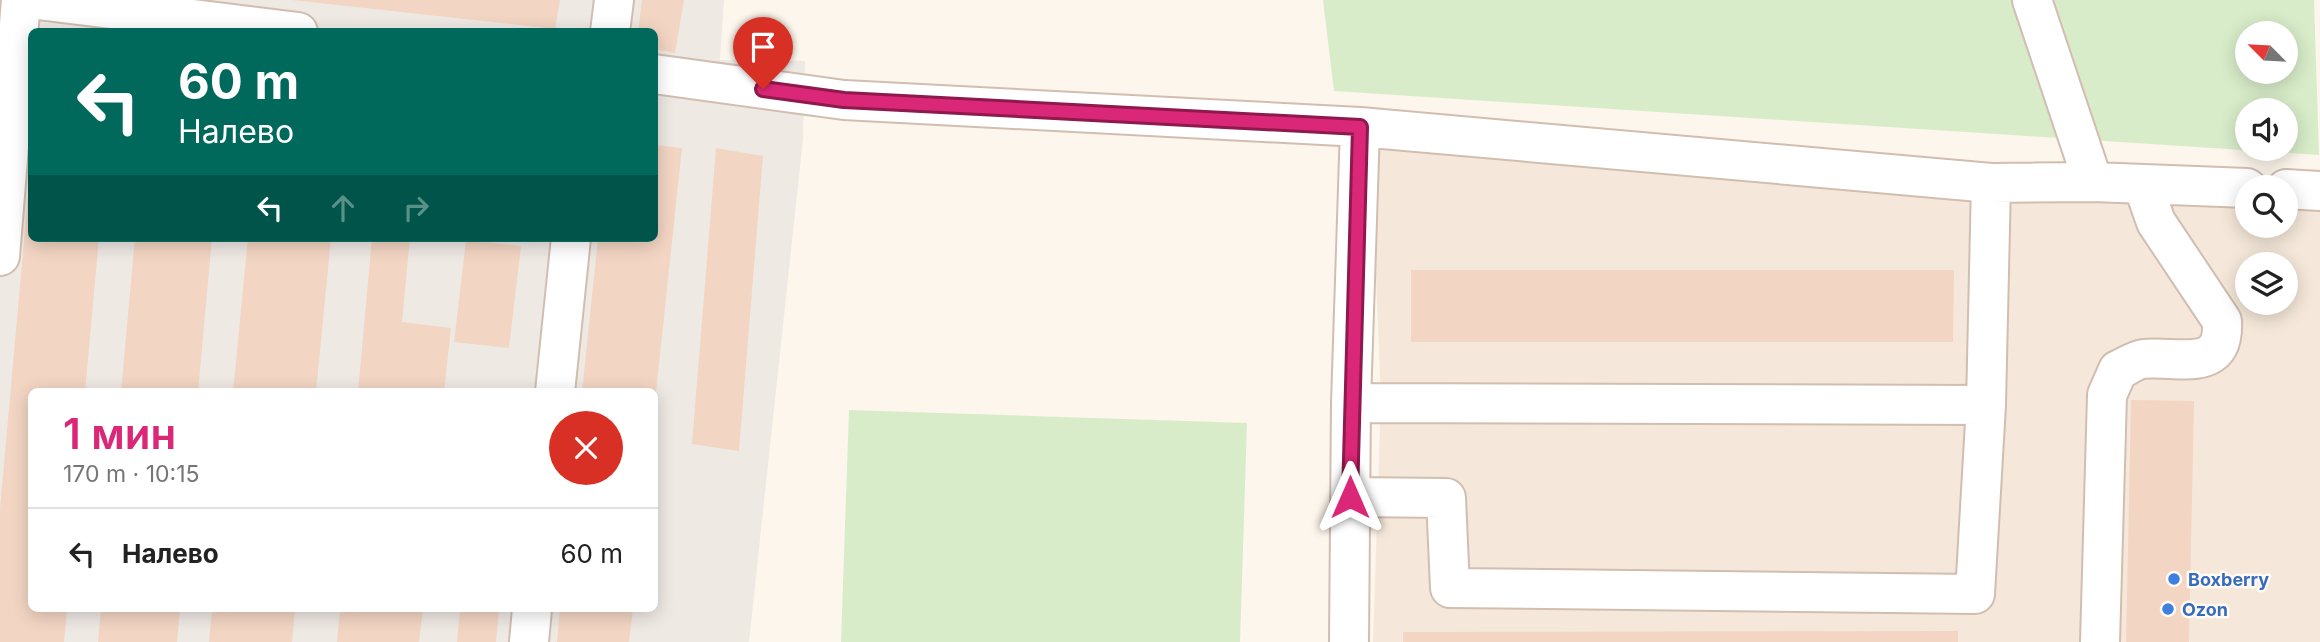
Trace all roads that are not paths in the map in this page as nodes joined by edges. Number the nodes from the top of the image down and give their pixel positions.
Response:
1 (21, 0) edge
2 (38, 0) edge
3 (614, 0) edge
4 (2032, 0) edge
5 (266, 28) edge
6 (610, 28) edge
7 (658, 75) edge
8 (1360, 127) junction
9 (2093, 182) junction
10 (1991, 183) junction
11 (2143, 185) junction
12 (2235, 188) edge
13 (2298, 190) edge
14 (2320, 191) edge
15 (571, 242) edge
16 (0, 256) edge
17 (555, 388) edge
18 (1351, 403) junction
19 (1986, 405) junction
20 (1350, 497) junction
21 (532, 612) edge
22 (529, 642) edge
23 (1349, 642) edge
24 (2100, 642) edge

1 - 16 street
2 - 5 street
3 - 6 street
4 - 9 street
7 - 8 street
8 - 10 street
8 - 18 street
9 - 10 street
9 - 11 street
10 - 19 street
11 - 12 street
11 - 24 street
13 - 14 street
15 - 17 street
18 - 19 street
18 - 20 street
19 - 20 street
20 - 23 street
21 - 22 street

